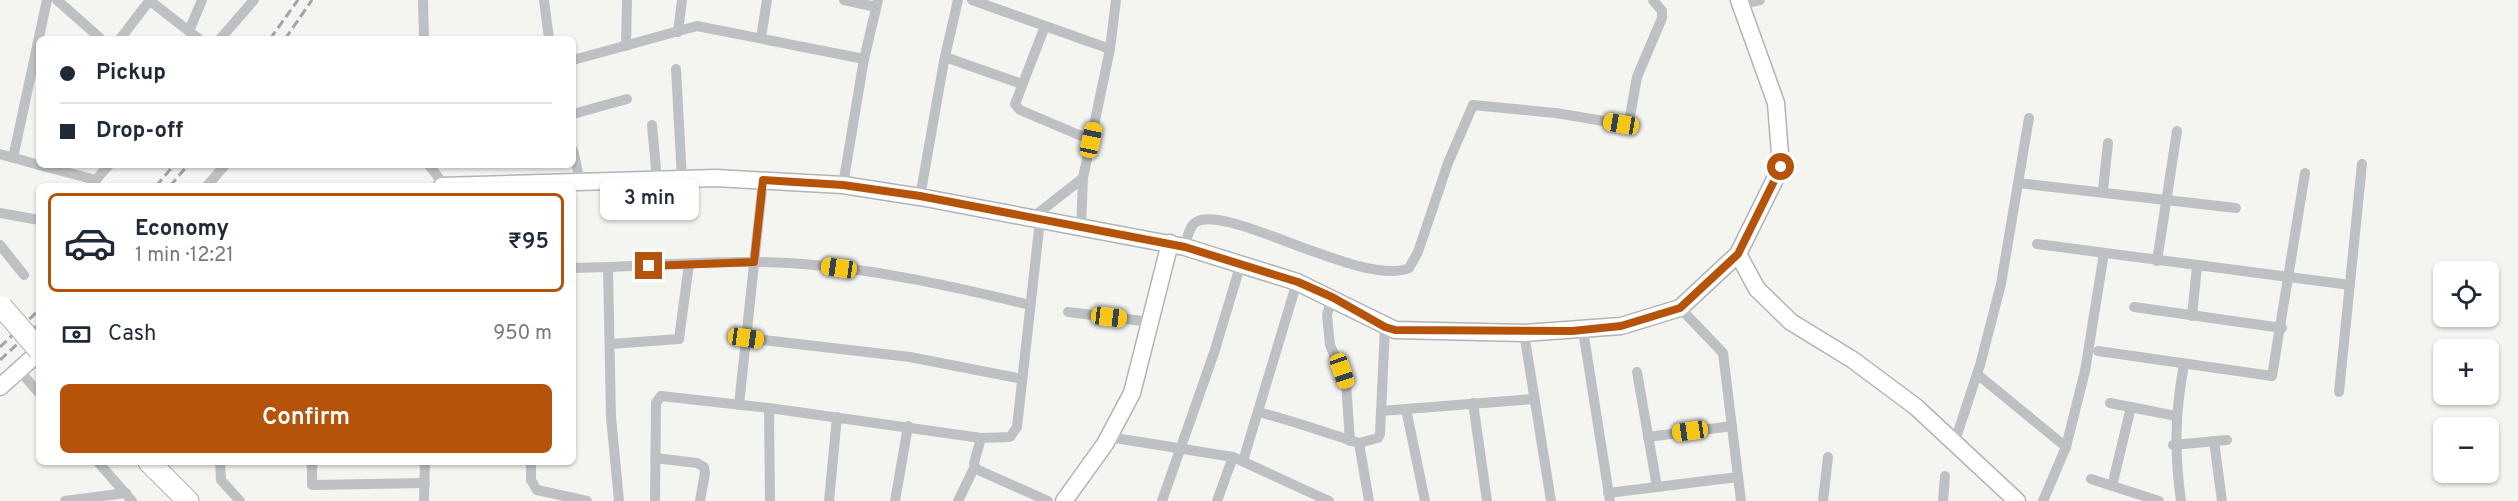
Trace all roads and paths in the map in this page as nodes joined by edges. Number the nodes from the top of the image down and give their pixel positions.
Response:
1 (46, 0) edge
2 (57, 0) edge
3 (150, 0) edge
4 (202, 0) edge
5 (254, 0) edge
6 (423, 0) edge
7 (544, 0) edge
8 (627, 0) edge
9 (681, 0) edge
10 (768, 0) edge
11 (844, 0) edge
12 (958, 0) edge
13 (972, 0) edge
14 (1116, 0) edge
15 (1653, 0) edge
16 (1760, 0) edge
17 (1741, 2) edge
18 (877, 4) edge
19 (1046, 26) junction
20 (189, 31) junction
21 (678, 32) junction
22 (38, 36) edge
23 (98, 36) edge
24 (122, 36) edge
25 (195, 36) edge
26 (223, 36) edge
27 (424, 36) edge
28 (549, 36) edge
29 (761, 38) junction
30 (626, 46) junction
31 (36, 48) edge
32 (1110, 48) junction
33 (945, 57) junction
34 (576, 59) edge
35 (864, 59) junction
36 (676, 69) dead end
37 (1022, 84) junction
38 (627, 99) dead end
39 (576, 113) edge
40 (2029, 118) dead end
41 (652, 124) dead end
42 (2177, 131) dead end
43 (1091, 140) junction
44 (2108, 144) dead end
45 (0, 154) edge
46 (13, 158) junction
47 (576, 163) edge
48 (36, 164) edge
49 (2362, 164) dead end
50 (48, 168) edge
51 (106, 168) edge
52 (222, 168) edge
53 (431, 168) edge
54 (2305, 173) dead end
55 (1083, 178) junction
56 (682, 179) junction
57 (657, 180) junction
58 (763, 180) junction
59 (580, 181) junction
60 (93, 183) edge
61 (210, 183) edge
62 (441, 183) edge
63 (542, 183) edge
64 (2018, 183) junction
65 (843, 185) junction
66 (2103, 190) junction
67 (920, 196) junction
68 (2166, 198) junction
69 (2236, 208) dead end
70 (0, 213) edge
71 (36, 219) edge
72 (1036, 219) junction
73 (1082, 228) junction
74 (2037, 244) dead end
75 (0, 245) edge
76 (1178, 245) junction
77 (2104, 253) junction
78 (1738, 254) junction
79 (2157, 261) junction
80 (754, 262) junction
81 (1241, 263) junction
82 (690, 264) junction
83 (2197, 266) junction
84 (608, 267) junction
85 (576, 268) edge
86 (24, 275) dead end
87 (2290, 278) junction
88 (1298, 282) junction
89 (2349, 285) junction
90 (1332, 297) junction
91 (1030, 305) junction
92 (1, 306) edge
93 (2134, 307) dead end
94 (1680, 308) junction
95 (1068, 312) dead end
96 (2192, 316) junction
97 (1151, 322) junction
98 (1385, 327) junction
99 (2282, 328) junction
100 (1583, 330) junction
101 (1524, 333) junction
102 (746, 338) junction
103 (610, 344) junction
104 (36, 347) edge
105 (2098, 351) dead end
106 (36, 354) edge
107 (2184, 364) junction
108 (19, 370) junction
109 (1636, 372) dead end
110 (1977, 374) junction
111 (1022, 379) junction
112 (0, 387) edge
113 (36, 390) edge
114 (2339, 392) dead end
115 (1534, 399) junction
116 (1473, 403) junction
117 (2110, 403) dead end
118 (739, 405) junction
119 (2132, 407) junction
120 (769, 408) junction
121 (1406, 409) junction
122 (1381, 411) junction
123 (1258, 412) junction
124 (2176, 416) junction
125 (837, 417) junction
126 (908, 426) junction
127 (1732, 426) junction
128 (1109, 437) junction
129 (1648, 437) junction
130 (981, 438) junction
131 (2227, 440) dead end
132 (1955, 441) junction
133 (2214, 441) junction
134 (1355, 442) junction
135 (2174, 444) junction
136 (1183, 447) junction
137 (2066, 447) junction
138 (1828, 457) dead end
139 (655, 458) junction
140 (1238, 459) junction
141 (102, 465) edge
142 (152, 465) edge
143 (220, 465) edge
144 (312, 465) edge
145 (425, 465) edge
146 (531, 465) edge
147 (975, 466) junction
148 (1945, 476) dead end
149 (1738, 477) junction
150 (2091, 479) dead end
151 (425, 483) junction
152 (2112, 486) junction
153 (1658, 487) junction
154 (129, 497) edge
155 (1316, 497) edge
156 (1609, 497) edge
157 (65, 501) edge
158 (188, 501) edge
159 (240, 501) edge
160 (424, 501) edge
161 (587, 501) edge
162 (619, 501) edge
163 (655, 501) edge
164 (700, 501) edge
165 (770, 501) edge
166 (829, 501) edge
167 (894, 501) edge
168 (958, 501) edge
169 (1048, 501) edge
170 (1064, 501) edge
171 (1162, 501) edge
172 (1217, 501) edge
173 (1329, 501) edge
174 (1369, 501) edge
175 (1425, 501) edge
176 (1487, 501) edge
177 (1551, 501) edge
178 (1742, 501) edge
179 (1823, 501) edge
180 (1943, 501) edge
181 (2017, 501) edge
182 (2043, 501) edge
183 (2159, 501) edge
184 (2181, 501) edge
185 (2222, 501) edge

1 - 22 street
2 - 23 street
3 - 20 street
3 - 24 street
4 - 20 street
5 - 26 street
6 - 27 street
7 - 28 street
8 - 30 street
9 - 21 street
10 - 29 street
11 - 18 street
12 - 33 street
13 - 19 street
14 - 32 street
15 - 76 street
16 - 17 street
17 - 78 main road
18 - 35 street
19 - 32 street
19 - 37 street
20 - 25 street
21 - 29 street
21 - 30 street
29 - 35 street
30 - 34 street
31 - 46 street
32 - 43 street
33 - 37 street
33 - 67 street
35 - 65 street
36 - 56 street
37 - 43 street
38 - 39 street
40 - 64 street
41 - 57 street
42 - 68 street
43 - 55 street
44 - 66 street
45 - 46 street
46 - 48 street
47 - 59 street
49 - 89 street
50 - 60 street
51 - 60 street
52 - 61 street
53 - 62 street
54 - 87 street
55 - 72 street
55 - 73 street
56 - 57 main road
56 - 58 main road
57 - 59 main road
58 - 65 main road
58 - 80 street
59 - 63 main road
64 - 66 street
64 - 110 street
65 - 67 main road
66 - 68 street
67 - 72 main road
68 - 69 street
68 - 79 street
70 - 71 street
72 - 73 main road
72 - 91 street
73 - 76 main road
74 - 77 street
75 - 86 street
76 - 81 main road
76 - 97 main road
77 - 79 street
77 - 137 street
78 - 94 main road
78 - 132 main road
79 - 83 street
80 - 82 street
80 - 91 street
80 - 102 street
81 - 88 main road
81 - 136 street
82 - 84 street
82 - 103 street
83 - 87 street
83 - 96 street
84 - 85 street
84 - 103 street
87 - 89 street
87 - 99 street
88 - 90 main road
88 - 123 street
89 - 114 street
90 - 98 main road
90 - 134 street
91 - 111 street
92 - 104 highway, bridge
93 - 96 street
94 - 100 main road
94 - 127 street
95 - 97 street
96 - 99 street
97 - 128 main road
98 - 101 main road
98 - 122 street
99 - 107 street
100 - 101 main road
100 - 156 street
101 - 115 street
102 - 111 street
102 - 118 street
103 - 162 street
105 - 107 street
106 - 108 main road
107 - 124 street
108 - 112 main road
108 - 113 street
109 - 129 street
110 - 132 street
110 - 137 street
111 - 130 street
115 - 116 street
115 - 177 street
116 - 121 street
116 - 176 street
117 - 119 street
118 - 120 street
118 - 139 street
119 - 124 street
119 - 152 street
120 - 125 street
120 - 165 street
121 - 122 street
121 - 175 street
122 - 134 street
123 - 134 street
123 - 140 street
124 - 135 street
125 - 126 street
125 - 166 street
126 - 130 street
126 - 167 street
127 - 129 street
127 - 149 street
128 - 136 street
128 - 170 main road
129 - 153 street
130 - 147 street
131 - 133 street
132 - 181 main road
133 - 135 street
133 - 185 street
134 - 174 street
135 - 184 street
136 - 140 street
136 - 171 street
137 - 182 street
138 - 179 street
139 - 163 street
139 - 164 street
140 - 155 street
140 - 172 street
141 - 154 street
142 - 158 highway
143 - 159 street
144 - 151 street
145 - 151 street
146 - 161 street
147 - 168 street
147 - 169 street
148 - 180 street
149 - 153 street
149 - 178 street
150 - 152 street
151 - 160 street
152 - 183 street
153 - 156 street
154 - 157 street
155 - 173 street

